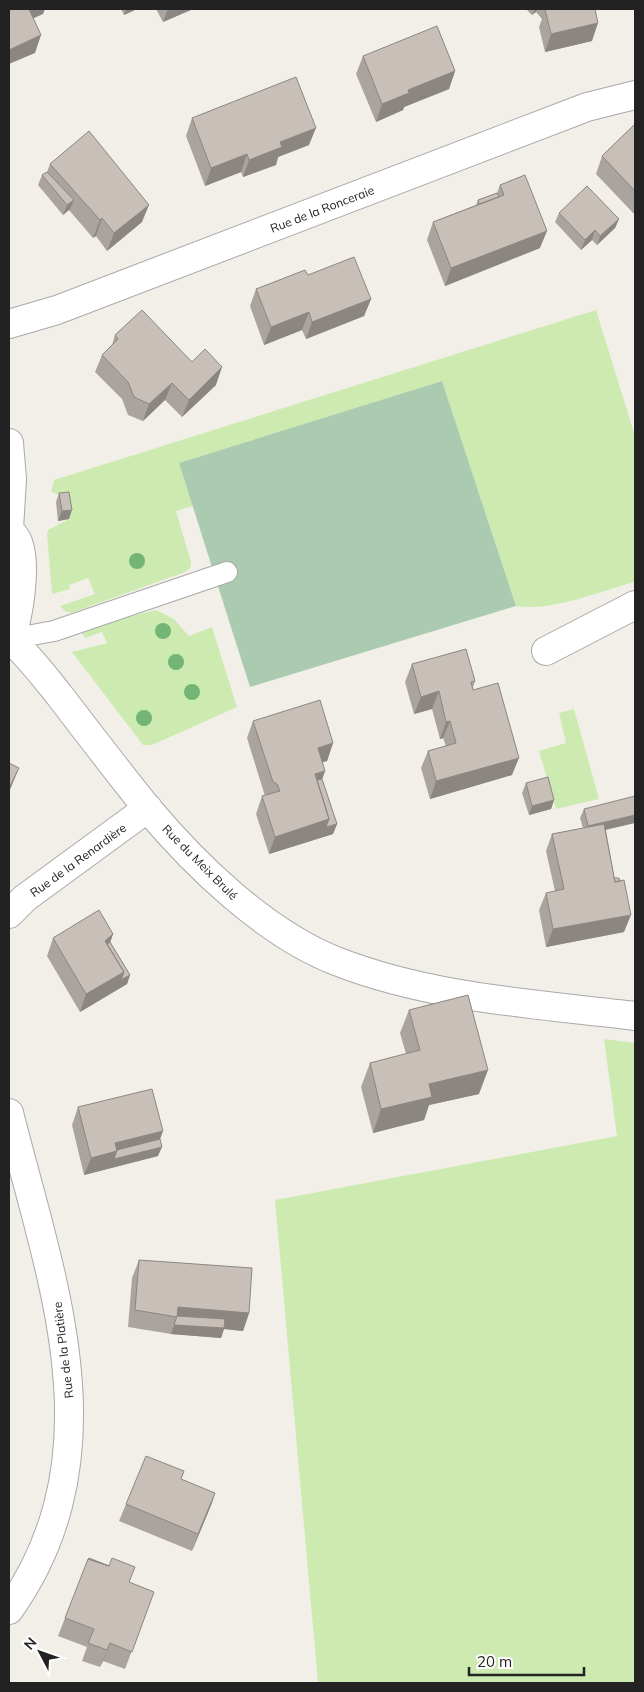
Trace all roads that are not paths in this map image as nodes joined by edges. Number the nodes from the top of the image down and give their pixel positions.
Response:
1 (635, 96) edge
2 (9, 324) edge
3 (9, 443) edge
4 (9, 529) edge
5 (228, 572) dead end
6 (635, 605) edge
7 (9, 640) edge
8 (546, 651) dead end
9 (148, 808) junction
10 (9, 914) edge
11 (635, 1016) edge
12 (9, 1113) edge
13 (9, 1610) edge

1 - 2 street, Rue de la Ronceraie
3 - 4 street
4 - 7 street
5 - 7 lane
6 - 8 street
7 - 9 street, Rue du Meix Brulé
9 - 10 street, Rue de la Renardière
9 - 11 street, Rue du Meix Brulé
12 - 13 street, Rue de la Platière

